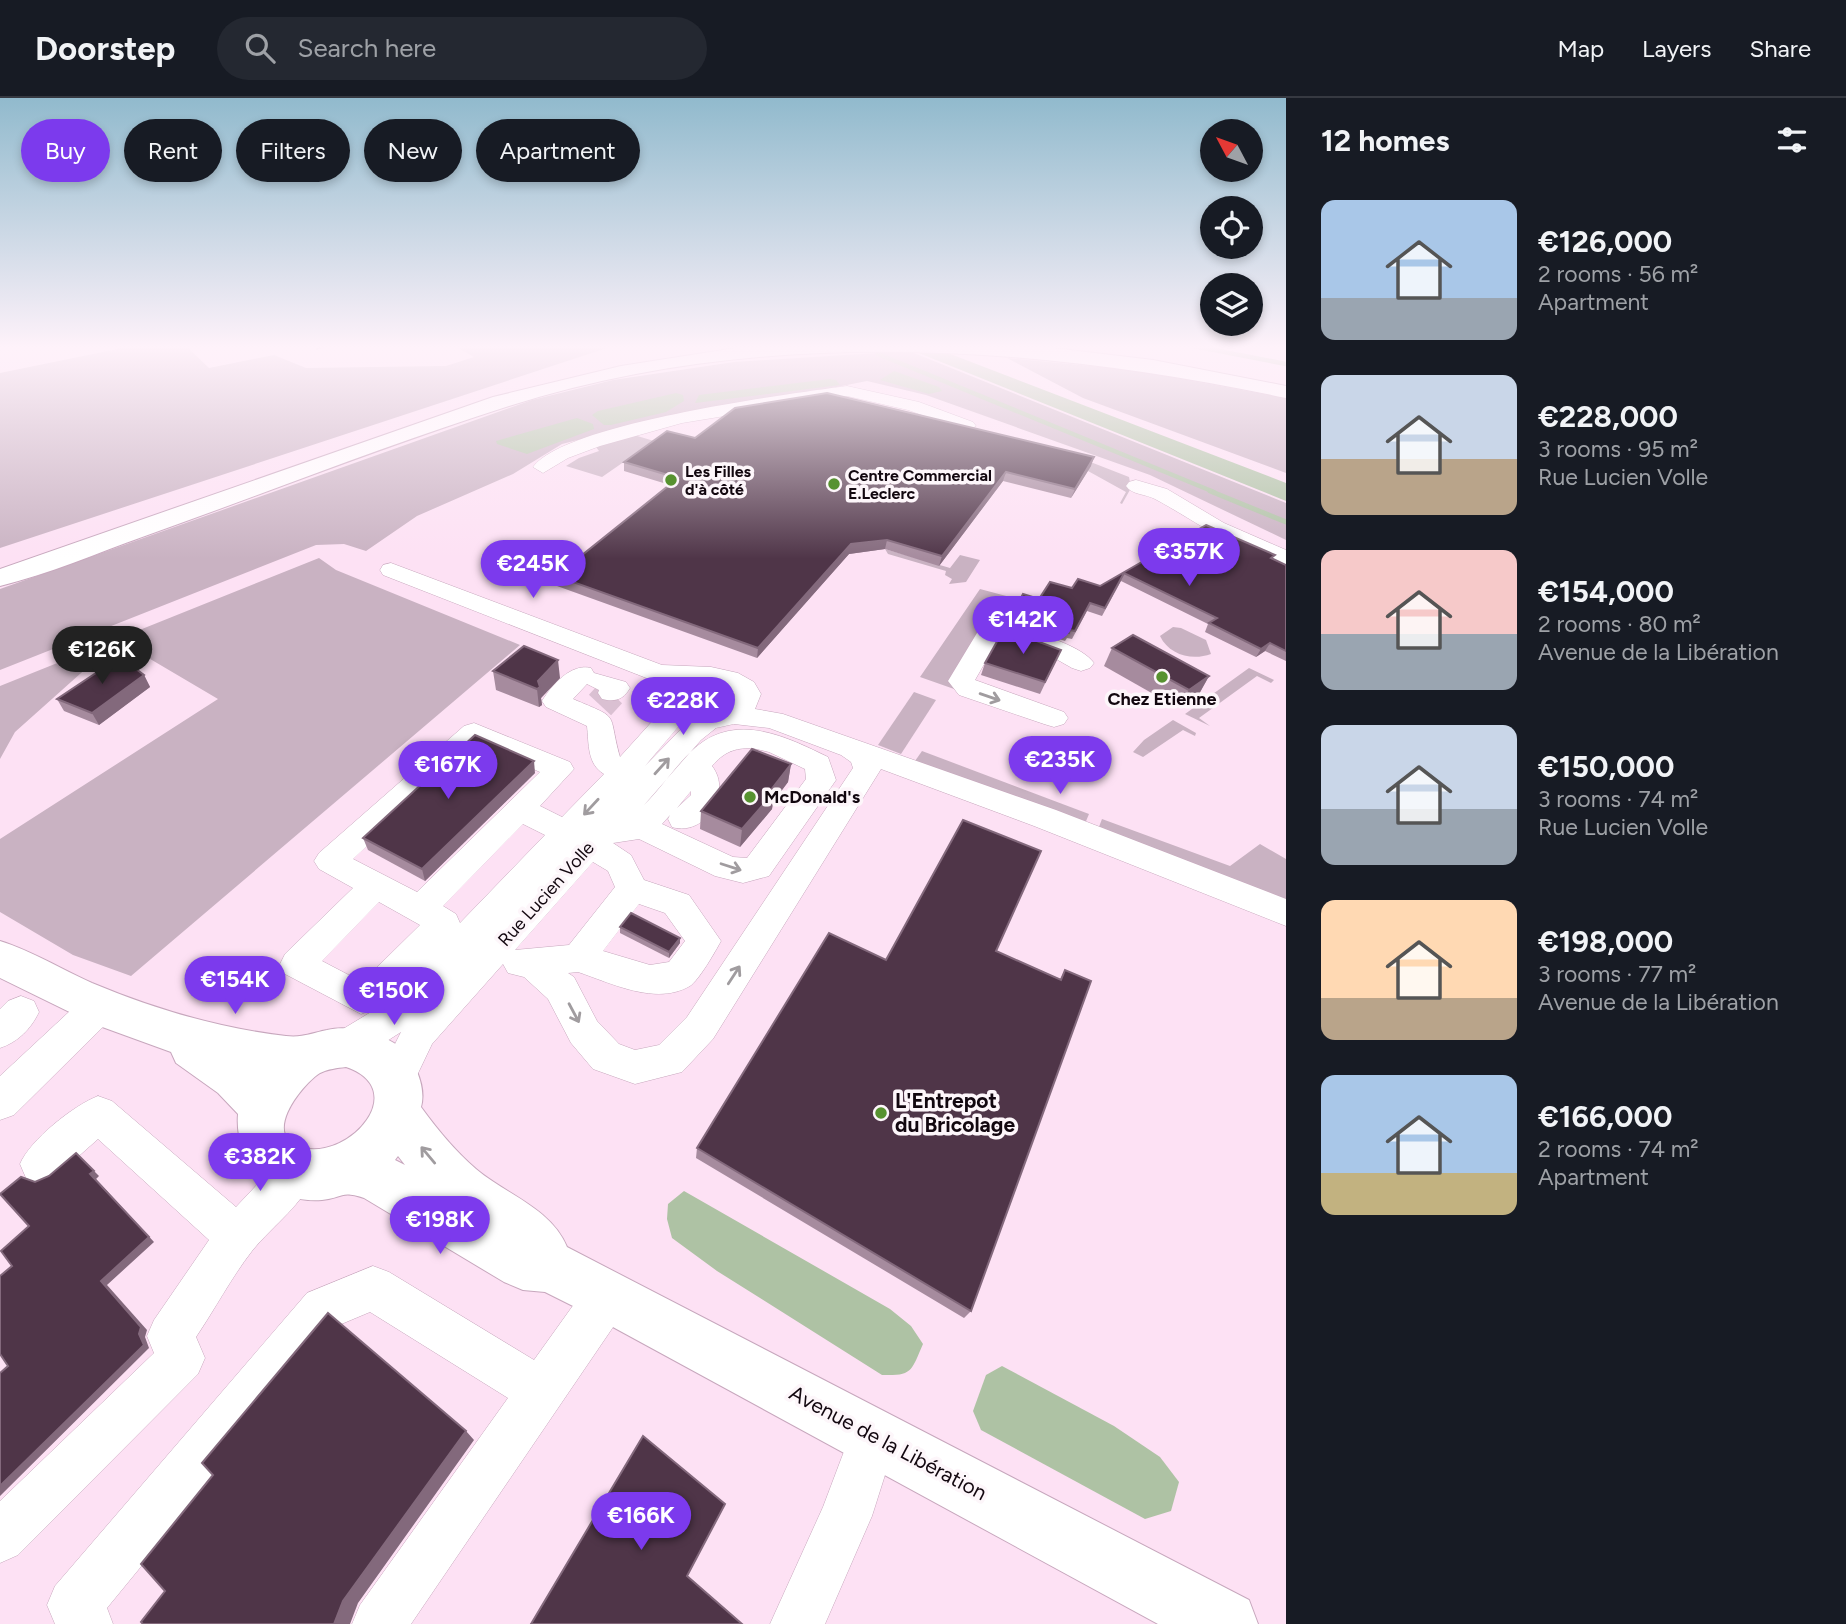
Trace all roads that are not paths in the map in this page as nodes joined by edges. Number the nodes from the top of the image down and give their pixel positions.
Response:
1 (460, 416) edge
2 (689, 416) edge
3 (942, 416) edge
4 (968, 426) edge
5 (543, 467) dead end
6 (1136, 486) dead end
7 (413, 554) dead end
8 (1286, 558) edge
9 (0, 578) edge
10 (621, 658) junction
11 (1081, 663) dead end
12 (706, 716) junction
13 (1054, 718) dead end
14 (828, 754) junction
15 (623, 772) junction
16 (519, 809) junction
17 (586, 837) junction
18 (696, 853) junction
19 (376, 885) junction
20 (632, 889) junction
21 (1248, 898) junction
22 (421, 909) junction
23 (1286, 913) edge
24 (1286, 919) edge
25 (578, 958) junction
26 (531, 962) junction
27 (4, 966) edge
28 (472, 975) junction
29 (99, 1007) junction
30 (156, 1029) junction
31 (324, 1053) junction
32 (397, 1096) junction
33 (0, 1102) edge
34 (263, 1107) junction
35 (40, 1164) dead end
36 (348, 1168) junction
37 (296, 1172) junction
38 (237, 1236) junction
39 (549, 1266) junction
40 (608, 1295) junction
41 (541, 1391) junction
42 (874, 1434) junction
43 (0, 1537) edge
44 (86, 1624) edge
45 (379, 1624) edge
46 (797, 1624) edge
47 (1225, 1624) edge

1 - 9 main road
2 - 5 street
3 - 4 street
6 - 8 street
7 - 10 street
10 - 12 street
10 - 15 street
11 -> 13 street
12 - 14 street
12 - 14 street
12 - 15 street
12 - 17 street, Rue Lucien Volle
12 - 18 street
18 -> 14 street
14 - 21 street
26 -> 14 street
15 -> 17 street
16 - 17 street
16 - 19 street
16 - 22 street
17 - 18 street
17 - 20 street
17 - 28 street, Rue Lucien Volle
17 - 31 street
19 - 22 street
19 - 22 street
20 - 25 street
20 - 25 street
21 - 23 street
21 - 24 street
25 - 26 street
26 - 28 street
27 - 29 main road
28 - 32 street, Rue Lucien Volle
29 - 30 main road
29 - 33 street
30 - 31 main road
30 - 34 main road
31 - 32 main road
31 - 34 main road
32 - 36 main road
39 -> 32 main road
34 - 37 main road
35 - 38 street
36 - 37 main road
36 - 39 main road, Avenue de la Libération
37 - 38 street
38 - 43 street
39 - 40 main road, Avenue de la Libération
40 - 41 street
40 - 42 main road, Avenue de la Libération
41 - 44 street
41 - 45 street
42 - 46 street
42 - 47 main road, Avenue de la Libération

